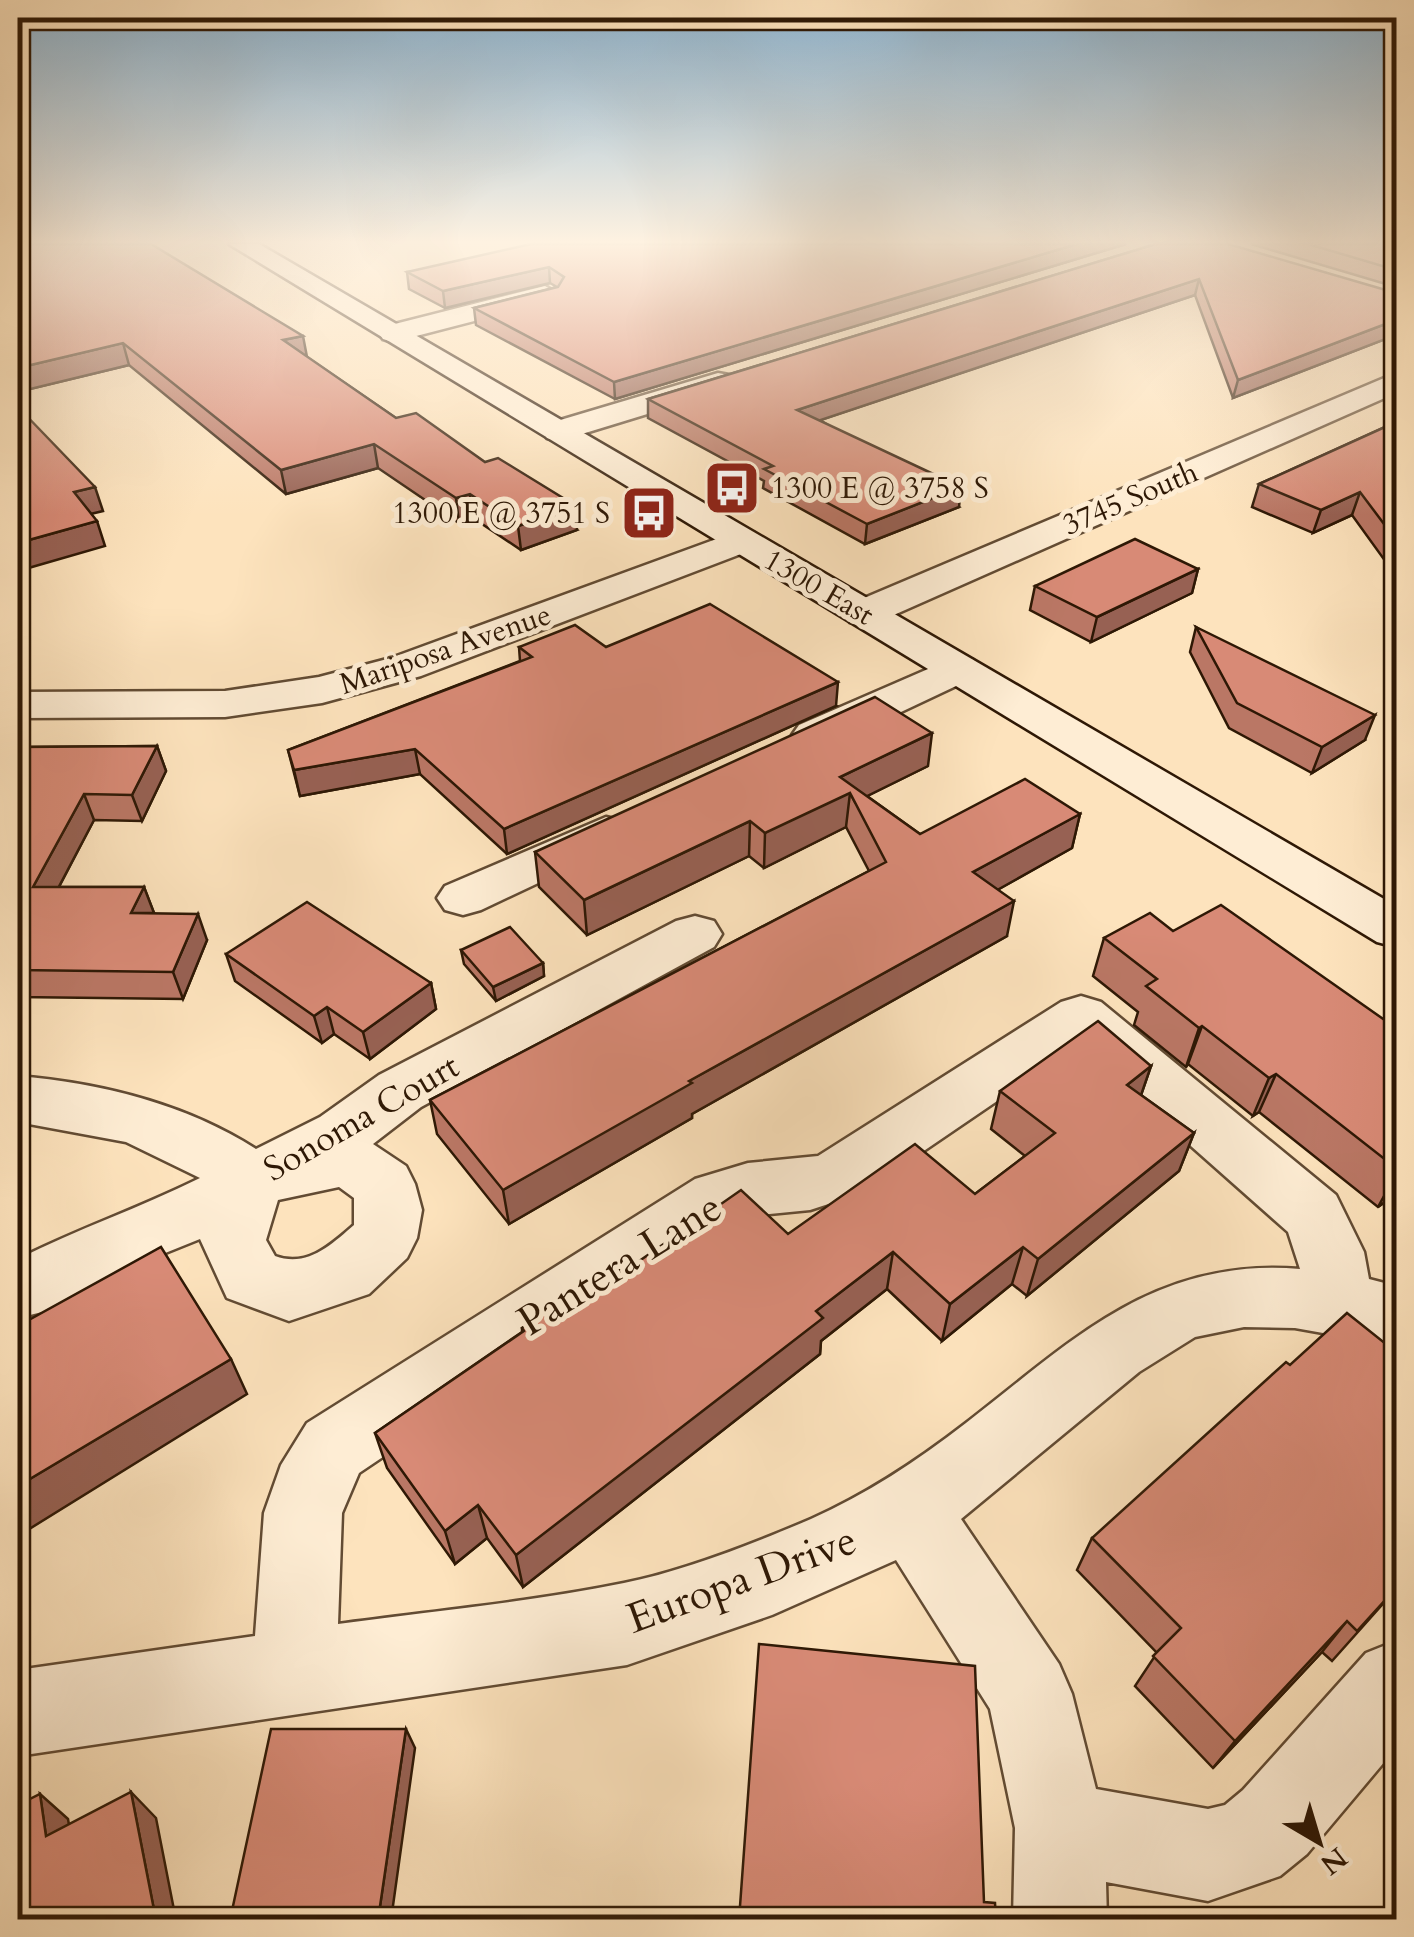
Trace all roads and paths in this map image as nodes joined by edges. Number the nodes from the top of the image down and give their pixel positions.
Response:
1 (397, 334) edge
2 (737, 376) edge
3 (1396, 382) edge
4 (559, 431) junction
5 (741, 542) junction
6 (864, 614) junction
7 (958, 669) junction
8 (18, 704) edge
9 (782, 750) edge
10 (640, 816) edge
11 (463, 898) dead end
12 (1396, 930) edge
13 (695, 934) dead end
14 (18, 1098) edge
15 (252, 1180) junction
16 (22, 1290) dead end
17 (1367, 1308) edge
18 (908, 1509) junction
19 (294, 1671) junction
20 (1396, 1683) edge
21 (18, 1713) edge
22 (1060, 1828) junction
23 (1060, 1920) edge

1 - 4 street, 1300 East
2 - 4 street
3 - 6 street, 3745 South
4 - 5 street, 1300 East
5 - 6 street, 1300 East
5 - 8 street, Mariposa Avenue
6 - 7 street, 1300 East
7 - 9 street
7 - 12 street, 1300 East
10 - 11 street
13 - 15 street, Sonoma Court
14 - 15 street
15 - 16 street, Sonoma Court
17 - 18 street, Europa Drive
17 - 19 street, Pantera Lane
18 - 19 street, Europa Drive
18 - 22 street
19 - 21 street, Europa Drive
20 - 22 street
22 - 23 street

